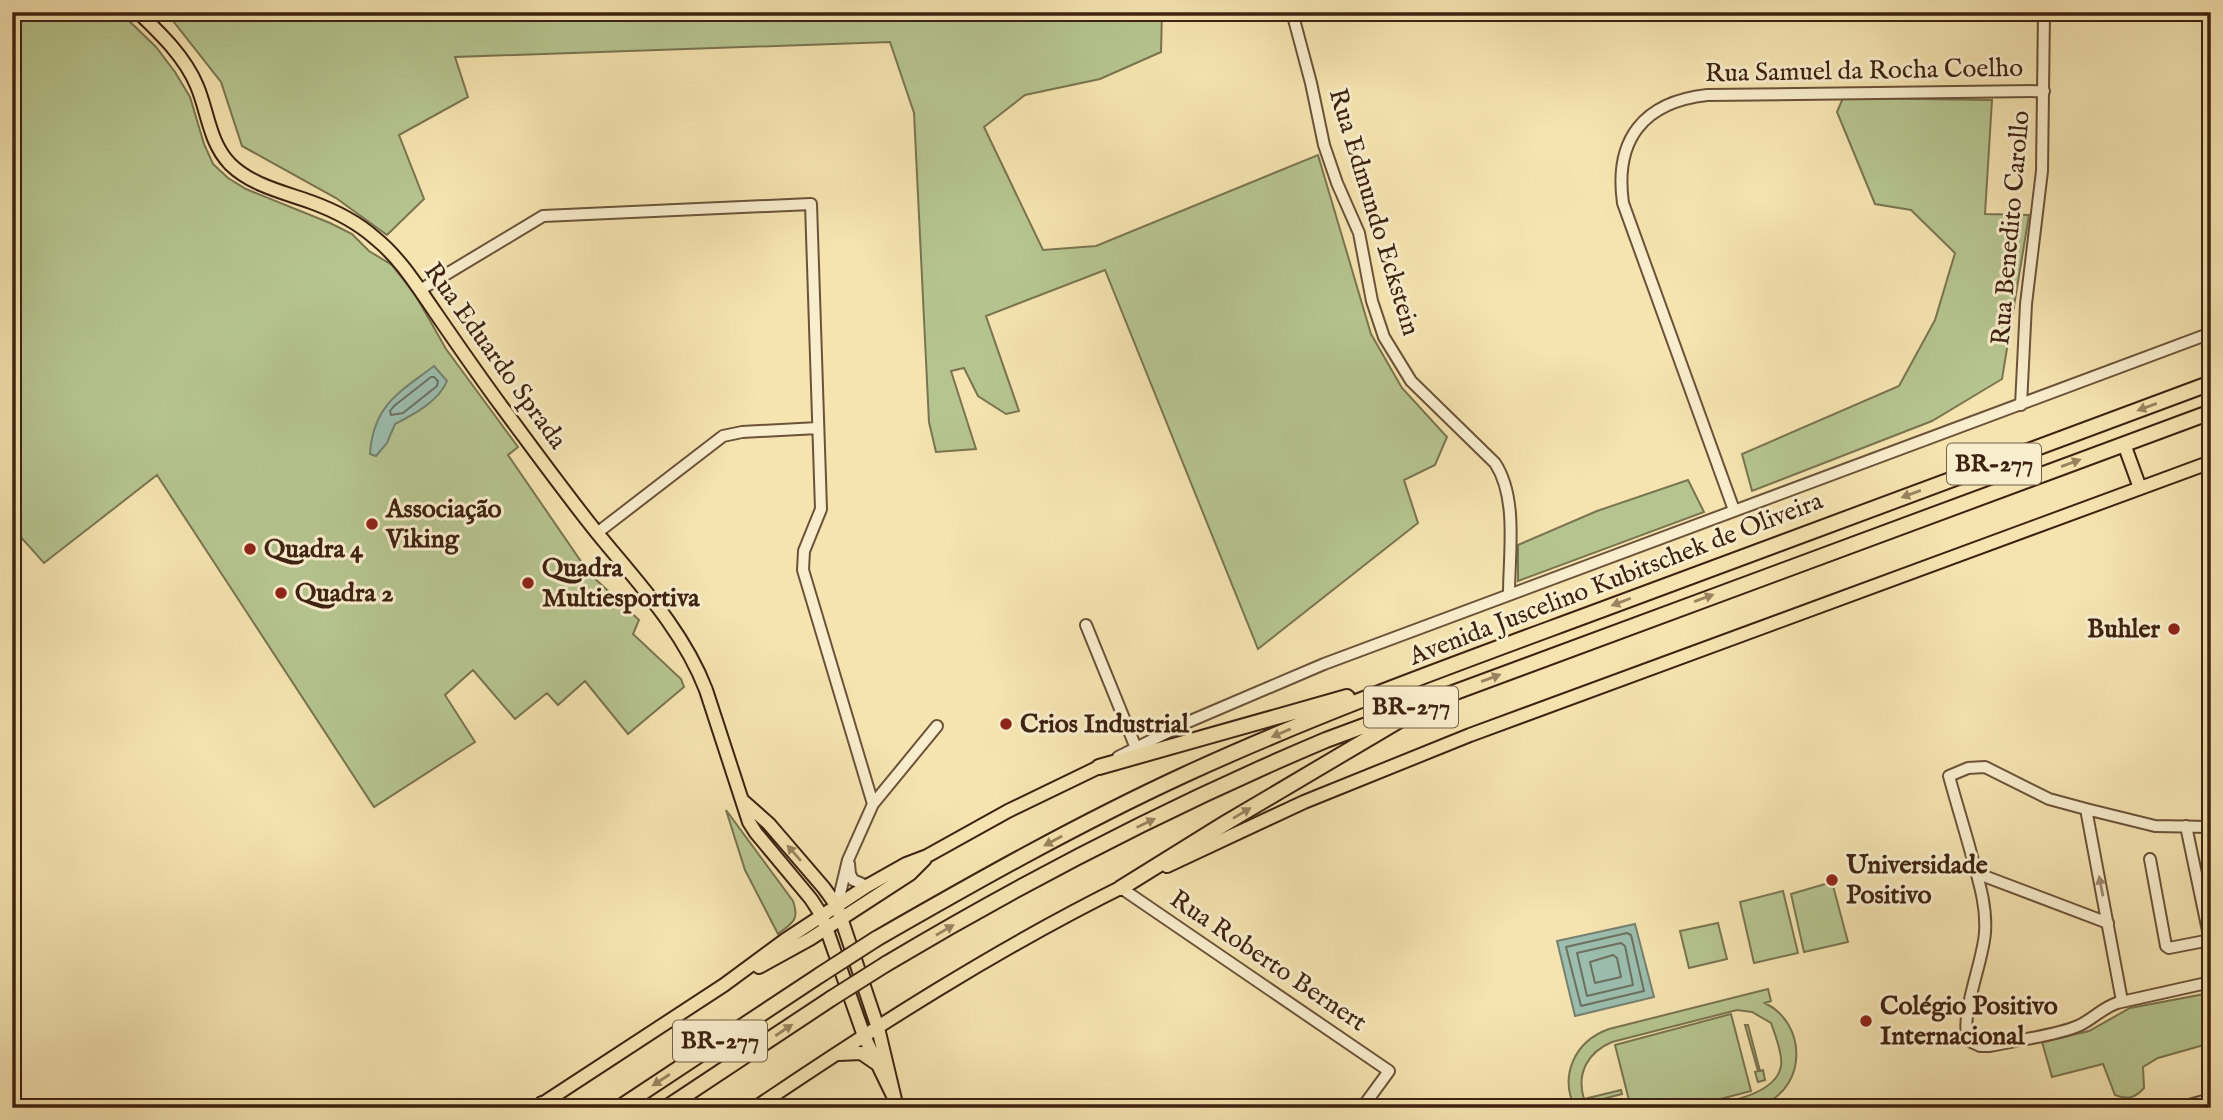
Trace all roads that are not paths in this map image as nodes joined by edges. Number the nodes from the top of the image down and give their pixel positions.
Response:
1 (138, 12) edge
2 (1292, 12) edge
3 (2043, 12) edge
4 (2043, 91) junction
5 (420, 290) junction
6 (2211, 333) edge
7 (2211, 383) edge
8 (2021, 405) junction
9 (2211, 412) edge
10 (818, 428) junction
11 (2124, 444) junction
12 (2211, 462) edge
13 (2140, 488) junction
14 (1734, 510) junction
15 (597, 533) junction
16 (1509, 594) junction
17 (1086, 625) dead end
18 (1504, 646) junction
19 (1438, 697) junction
20 (937, 726) dead end
21 (1136, 748) junction
22 (1099, 767) junction
23 (741, 800) junction
24 (873, 804) junction
25 (2086, 809) junction
26 (2186, 827) junction
27 (2211, 827) edge
28 (928, 856) junction
29 (2150, 859) dead end
30 (848, 860) junction
31 (1976, 873) junction
32 (867, 886) junction
33 (1121, 888) junction
34 (839, 912) junction
35 (824, 922) junction
36 (2108, 923) junction
37 (2210, 942) edge
38 (2211, 982) edge
39 (2122, 1001) junction
40 (878, 1028) junction
41 (864, 1036) junction
42 (835, 1054) junction
43 (878, 1064) junction
44 (2211, 1099) edge
45 (896, 1103) edge
46 (539, 1107) edge
47 (619, 1108) edge
48 (666, 1108) edge
49 (755, 1108) edge
50 (1362, 1108) edge
51 (2178, 1108) edge

1 - 5 main road, Rua Eduardo Sprada
2 - 16 street, Rua Edmundo Eckstein
3 - 4 street, Rua Benedito Carollo
4 - 8 street, Rua Benedito Carollo
4 - 14 street, Rua Samuel da Rocha Coelho
5 - 10 street
5 - 15 main road, Rua Eduardo Sprada
6 - 8 street
7 -> 18 highway, Avenida Juscelino Kubitschek de Oliveira / BR-277
8 - 14 street
9 - 11 highway, Avenida Juscelino Kubitschek de Oliveira / BR-277
10 - 15 street
10 - 24 street
11 - 13 main road
19 -> 11 highway, Avenida Juscelino Kubitschek de Oliveira / BR-277
12 - 13 main road
13 - 33 main road
14 - 16 street
15 - 23 main road, Rua Eduardo Sprada
16 - 21 street
17 - 21 street
18 - 22 highway
18 -> 47 highway, Avenida Juscelino Kubitschek de Oliveira / BR-277, bridge
33 -> 19 highway
48 -> 19 highway, Avenida Juscelino Kubitschek de Oliveira / BR-277, bridge
20 - 24 street
21 - 22 street
22 - 28 main road
34 -> 23 main road, Rua Eduardo Sprada
23 - 35 main road, Rua Eduardo Sprada
24 - 30 street
25 - 26 street
25 - 31 street
36 -> 25 street
26 - 27 street
26 - 37 street
28 - 32 main road
28 - 34 main road
29 - 37 street
30 - 32 street
30 - 34 street
31 - 36 street
31 - 39 street
32 - 34 main road
33 - 40 main road
33 - 50 street, Rua Roberto Bernert
34 - 35 main road
34 - 40 main road, Rua Eduardo Sprada
35 - 41 main road, Rua Eduardo Sprada
35 - 46 main road
36 - 39 street
38 - 39 street
40 - 41 main road
40 - 45 main road, Rua Eduardo Sprada
41 - 42 main road
41 - 43 main road, Rua Eduardo Sprada
42 - 43 main road
42 - 49 main road
43 - 45 main road, Rua Eduardo Sprada
44 - 51 street

